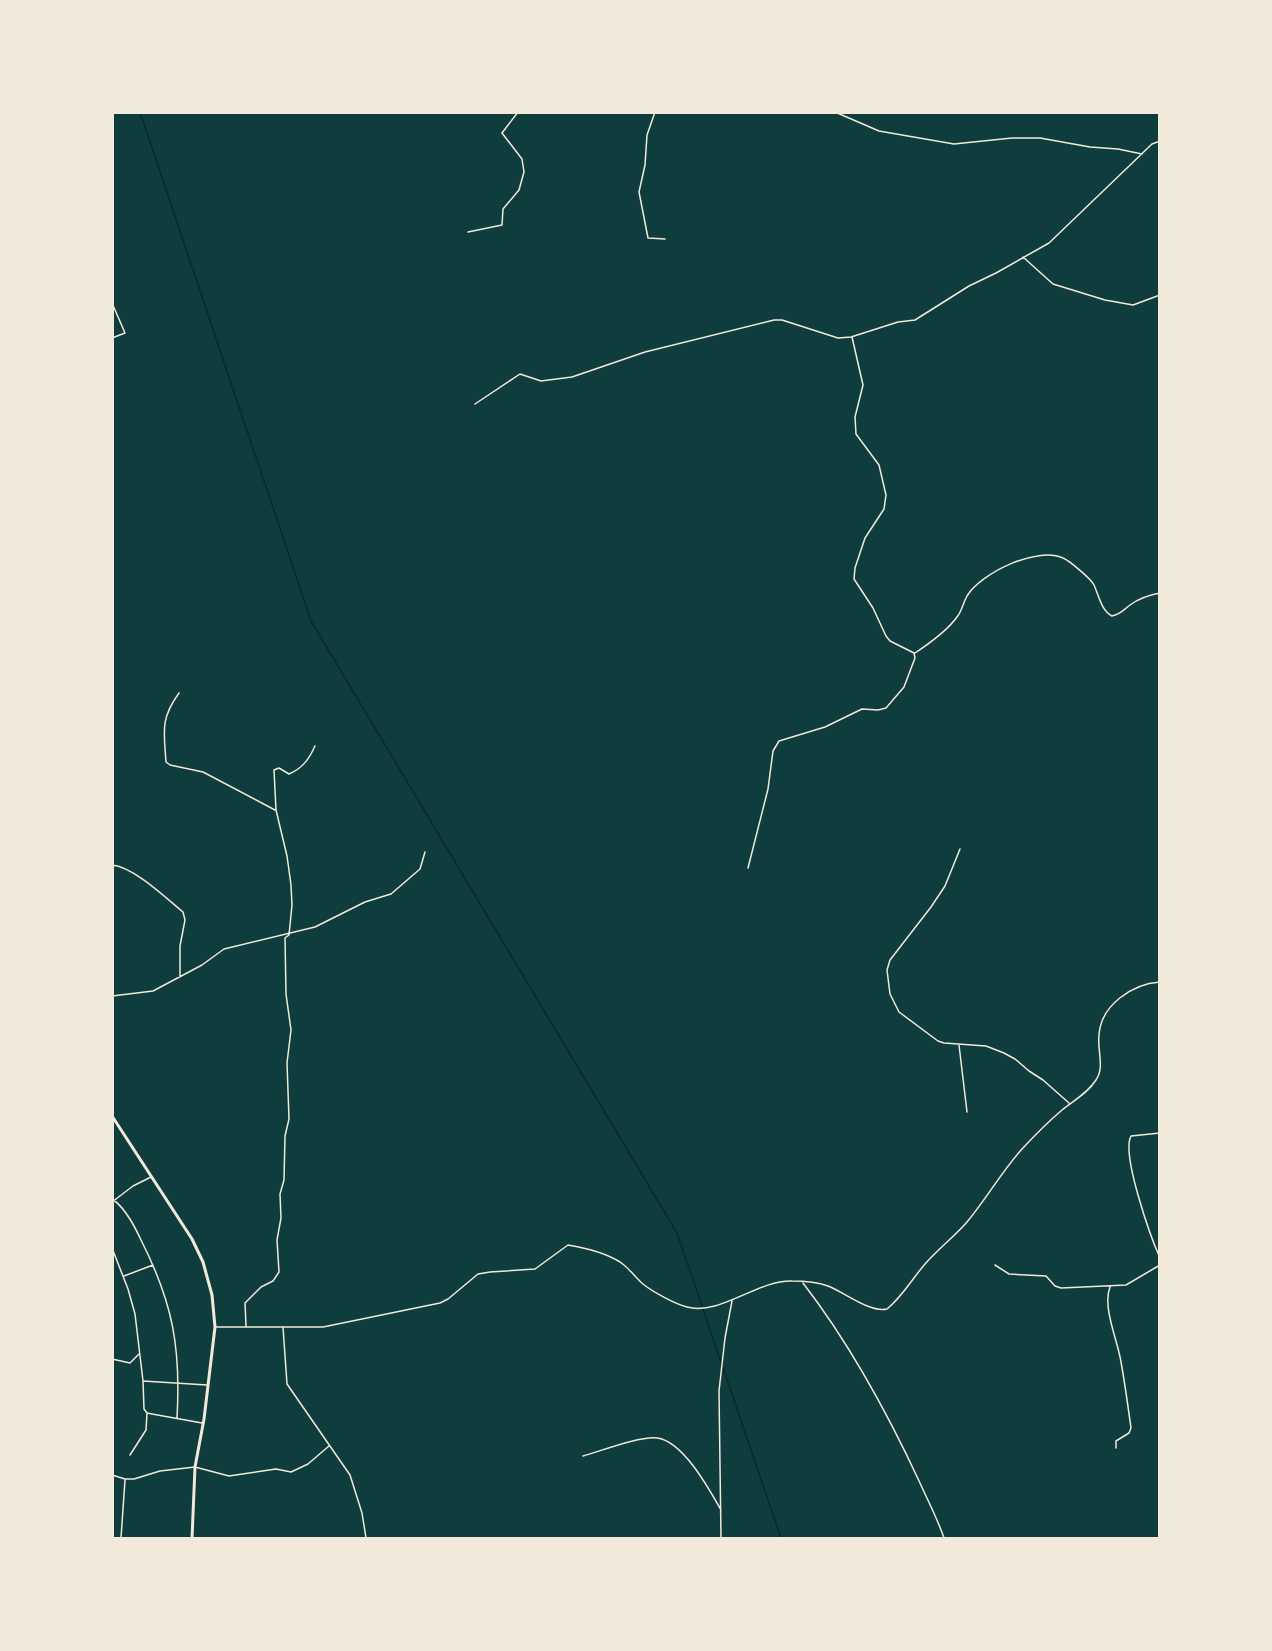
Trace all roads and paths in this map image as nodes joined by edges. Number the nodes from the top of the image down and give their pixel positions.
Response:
1 (518, 112) edge
2 (655, 112) edge
3 (835, 112) edge
4 (1160, 141) edge
5 (1142, 154) junction
6 (468, 232) dead end
7 (665, 239) dead end
8 (1023, 257) junction
9 (1160, 295) edge
10 (112, 303) edge
11 (852, 336) junction
12 (112, 338) edge
13 (475, 404) dead end
14 (1160, 593) edge
15 (914, 653) junction
16 (179, 693) dead end
17 (315, 746) dead end
18 (276, 810) junction
19 (960, 849) dead end
20 (425, 852) dead end
21 (112, 865) edge
22 (748, 868) dead end
23 (289, 934) junction
24 (180, 978) junction
25 (1160, 982) edge
26 (112, 996) edge
27 (959, 1044) junction
28 (1070, 1104) junction
29 (967, 1112) dead end
30 (112, 1116) edge
31 (1160, 1133) edge
32 (152, 1176) junction
33 (113, 1200) edge
34 (112, 1248) edge
35 (1160, 1258) edge
36 (154, 1265) junction
37 (995, 1265) dead end
38 (1160, 1265) edge
39 (123, 1276) junction
40 (803, 1283) junction
41 (1110, 1287) junction
42 (732, 1300) junction
43 (283, 1326) junction
44 (246, 1327) junction
45 (215, 1328) junction
46 (140, 1353) junction
47 (112, 1359) edge
48 (143, 1381) junction
49 (178, 1383) junction
50 (208, 1385) junction
51 (147, 1413) junction
52 (177, 1418) junction
53 (203, 1423) junction
54 (329, 1446) junction
55 (1116, 1448) dead end
56 (130, 1455) dead end
57 (583, 1456) dead end
58 (195, 1467) junction
59 (112, 1475) edge
60 (125, 1479) junction
61 (722, 1510) junction
62 (122, 1539) edge
63 (192, 1539) edge
64 (366, 1539) edge
65 (721, 1539) edge
66 (944, 1539) edge

1 - 6 street
2 - 7 street
3 - 5 street
4 - 5 street
5 - 8 street
8 - 9 street
8 - 11 street
10 - 12 street
11 - 13 street
11 - 15 street
14 - 15 street
15 - 22 street
16 - 18 street
17 - 18 street
18 - 23 street
19 - 27 street
20 - 23 street
21 - 24 street
23 - 24 street
23 - 44 street
24 - 26 street
25 - 28 street
27 - 28 street
27 - 29 street
28 - 40 street
30 - 32 highway
31 - 35 street
32 - 33 street
32 - 45 highway
33 - 36 street
34 - 39 street
36 - 39 street
36 - 49 street
37 - 41 street
38 - 41 street
39 - 46 street
40 - 42 street
40 - 66 street
41 - 55 street
42 - 43 street
42 - 61 street
43 - 44 street
43 - 54 street
44 - 45 street
45 - 50 highway
46 - 47 street
46 - 48 street
48 - 49 street
48 - 51 street
49 - 50 street
49 - 52 street
50 - 53 highway
51 - 52 street
51 - 56 street
52 - 53 street
53 - 58 highway
54 - 58 street
54 - 64 street
57 - 61 street
58 - 60 street
58 - 63 highway
59 - 60 street
60 - 62 street
61 - 65 street

